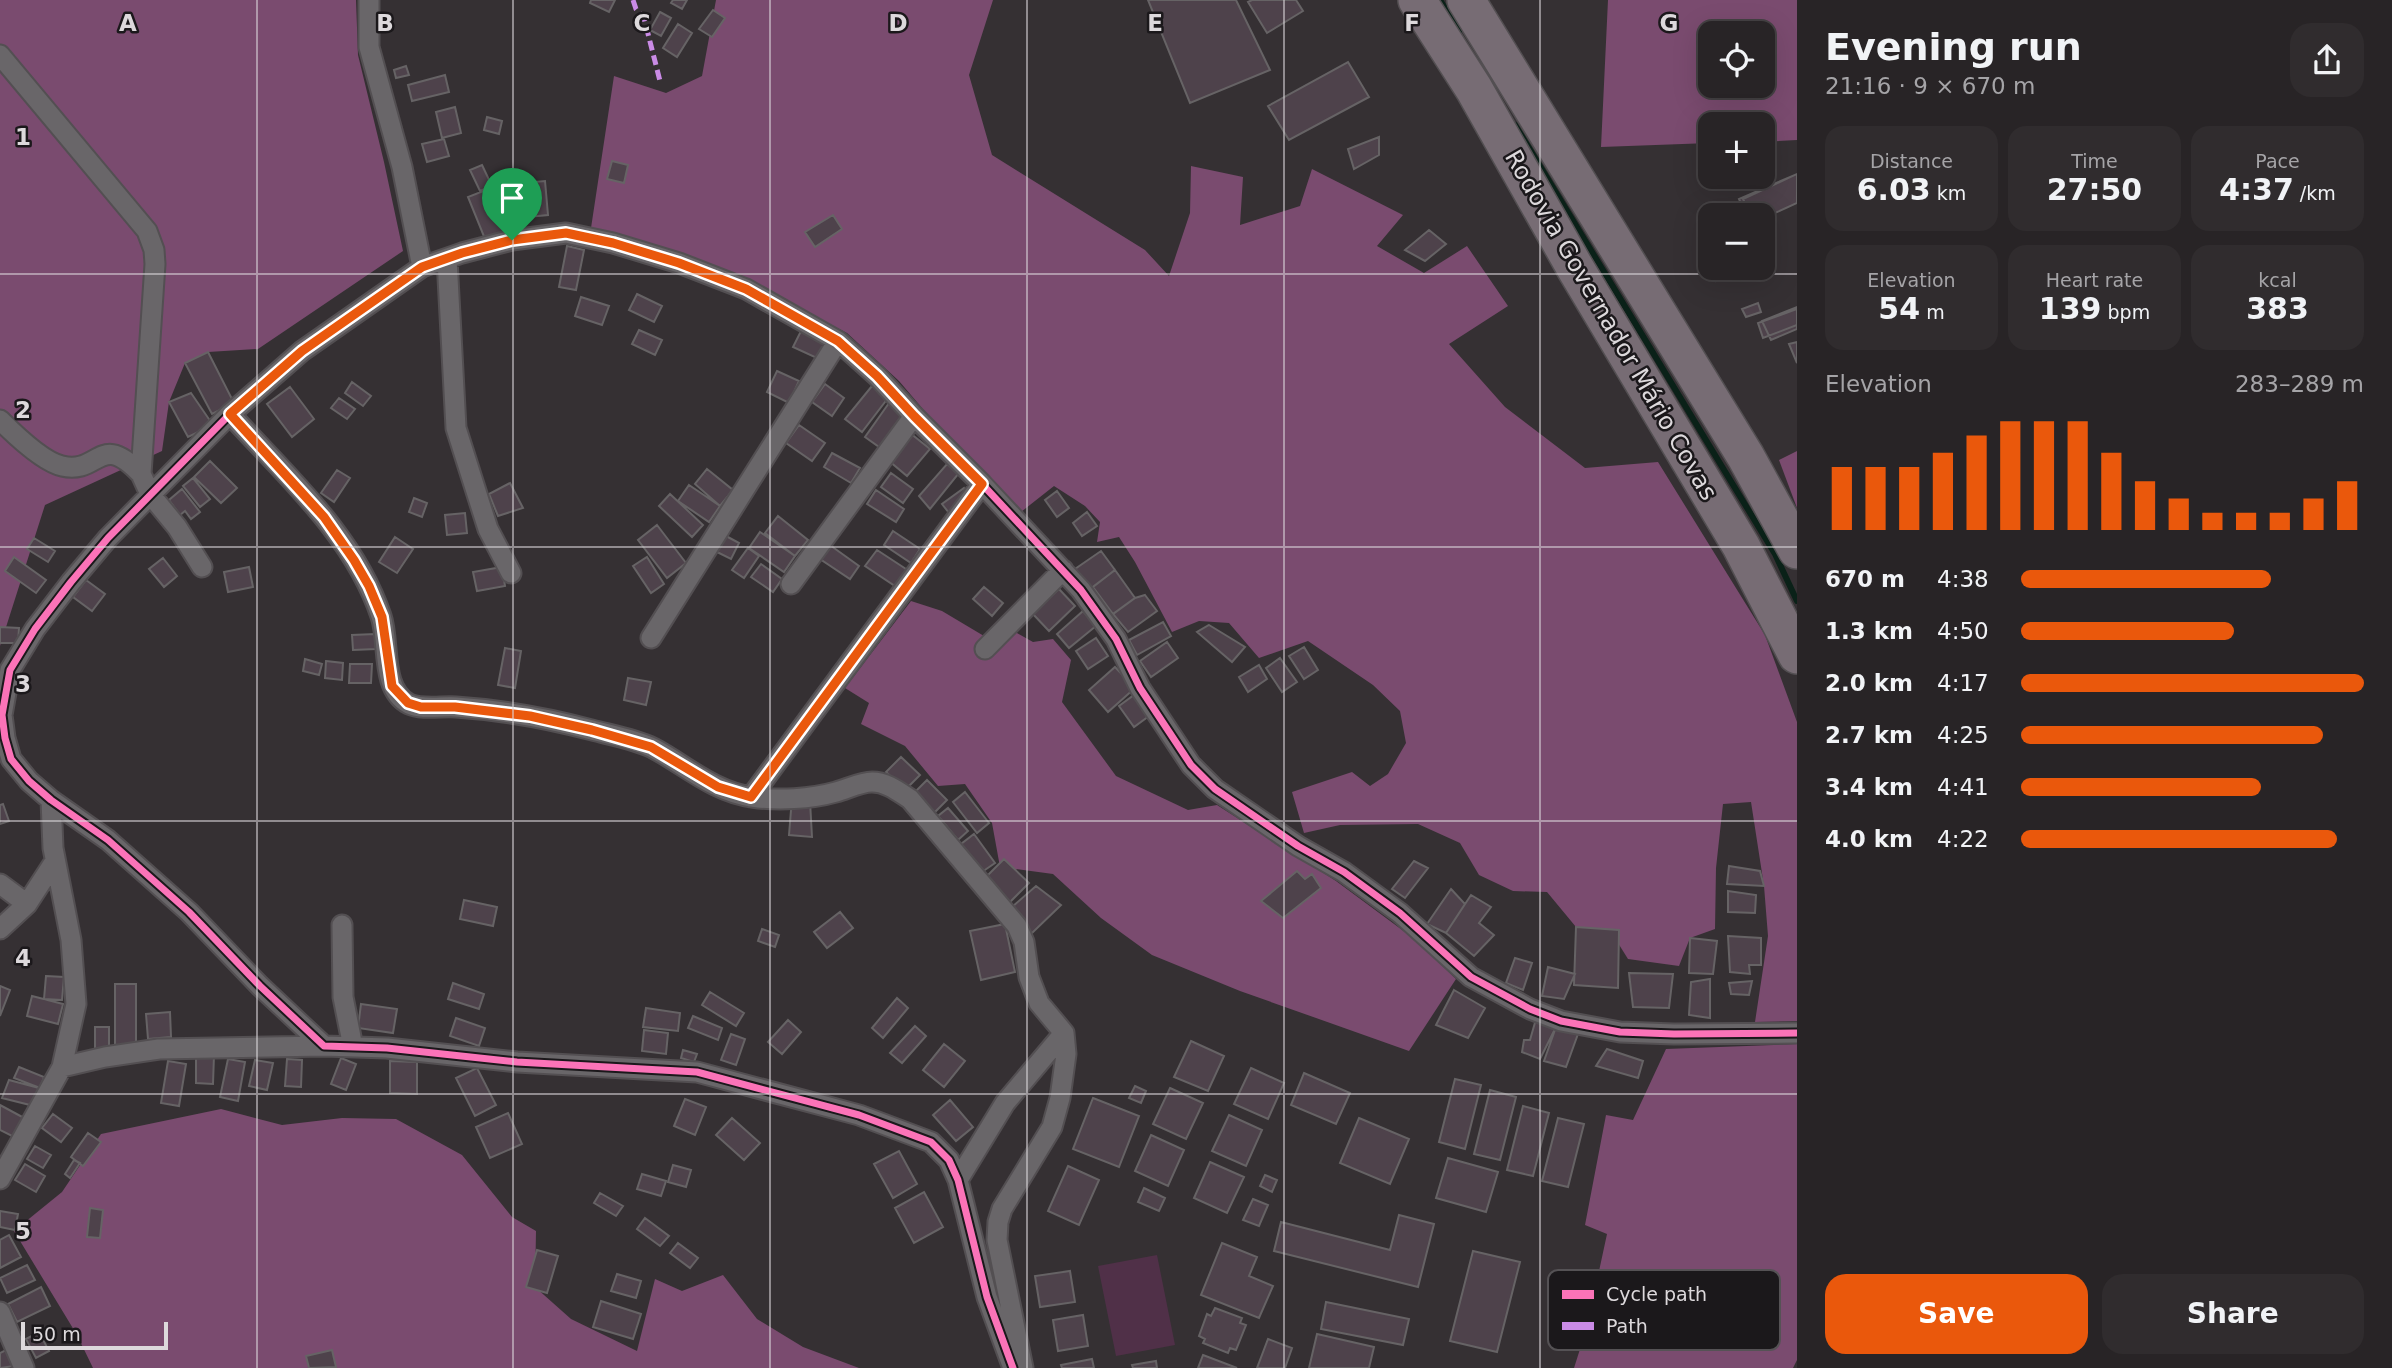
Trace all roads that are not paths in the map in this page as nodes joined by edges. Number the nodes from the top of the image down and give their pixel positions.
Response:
1 (369, 0) edge
2 (1417, 0) edge
3 (1466, 0) edge
4 (0, 55) edge
5 (447, 259) junction
6 (422, 267) junction
7 (838, 341) junction
8 (230, 414) junction
9 (914, 416) junction
10 (0, 420) edge
11 (141, 474) junction
12 (982, 484) junction
13 (150, 494) junction
14 (1797, 550) edge
15 (202, 567) dead end
16 (1063, 570) junction
17 (511, 573) dead end
18 (791, 584) dead end
19 (651, 638) dead end
20 (985, 649) dead end
21 (1797, 655) edge
22 (5, 671) edge
23 (751, 797) junction
24 (51, 800) junction
25 (55, 861) junction
26 (0, 884) edge
27 (27, 904) junction
28 (342, 925) dead end
29 (0, 929) edge
30 (1064, 1033) junction
31 (1797, 1033) edge
32 (324, 1046) junction
33 (353, 1047) junction
34 (62, 1067) junction
35 (0, 1180) edge
36 (958, 1180) junction
37 (0, 1312) edge
38 (24, 1368) edge
39 (1013, 1368) edge
40 (1023, 1368) edge

1 - 6 street
2 - 21 highway, Rodovia Governador Mário Covas
3 - 14 highway, Rodovia Governador Mário Covas
4 - 11 street
5 - 6 street
5 - 7 street
5 - 17 street
6 - 8 street
7 - 9 street
7 - 19 street
8 - 13 street
8 - 23 street
9 - 12 street
9 - 18 street
10 - 11 street
11 - 13 street
12 - 16 street
12 - 23 street
13 - 15 street
13 - 22 street
16 - 20 street
16 - 31 street
22 - 24 street
23 - 30 street
24 - 25 street
24 - 32 street
25 - 27 street
25 - 34 street
26 - 27 street
27 - 29 street
28 - 33 street
30 - 36 street
30 - 40 street
32 - 33 street
32 - 34 street
33 - 36 street
34 - 35 street
36 - 39 street
37 - 38 street

